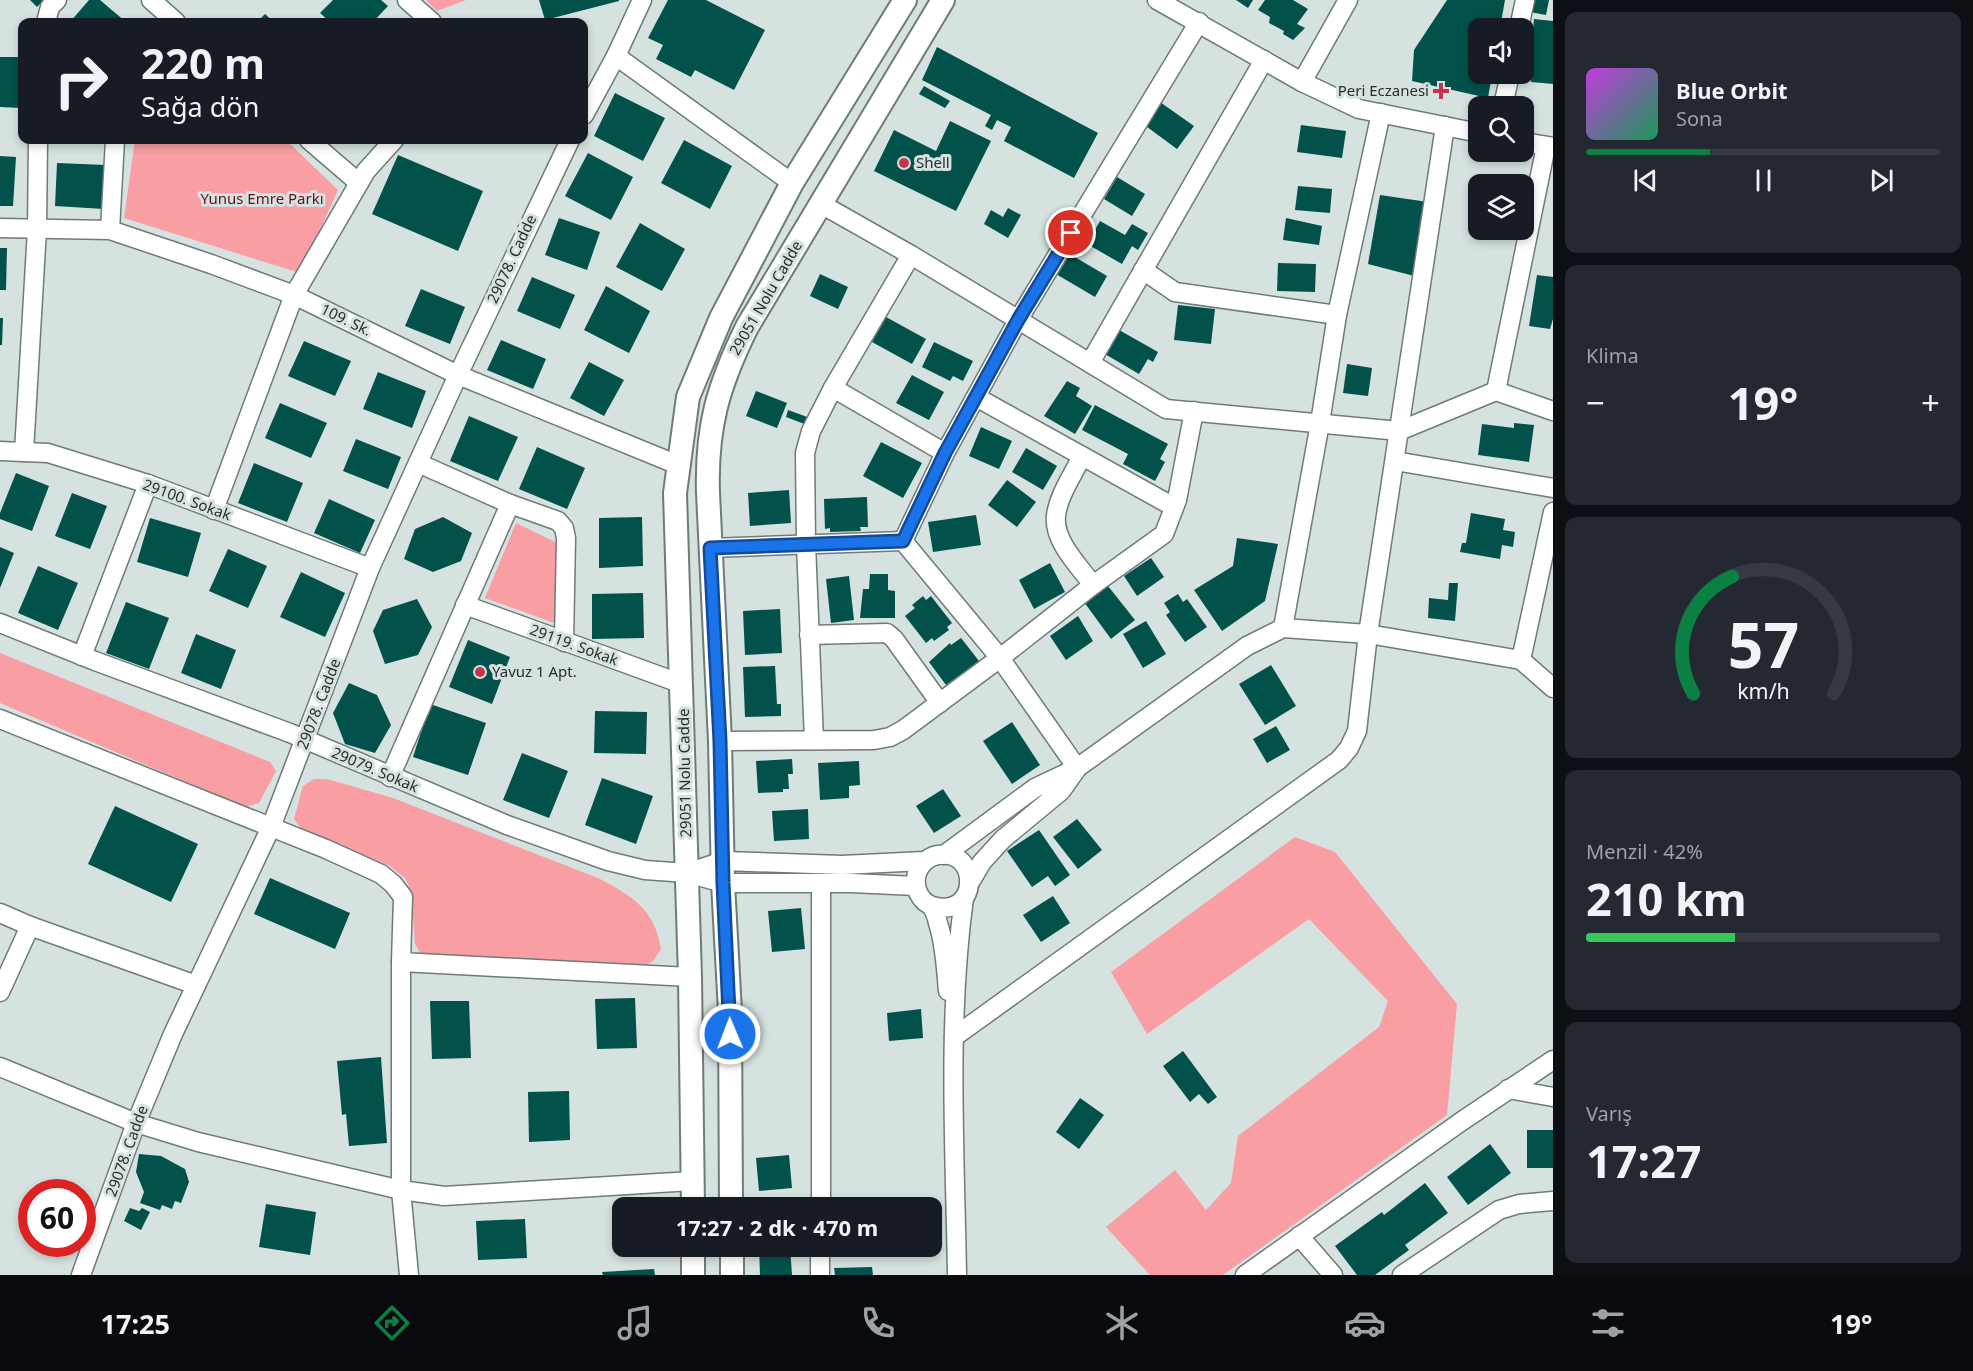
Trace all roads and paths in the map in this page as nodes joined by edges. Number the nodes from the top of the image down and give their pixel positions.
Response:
1 (57, 0) edge
2 (407, 0) edge
3 (642, 0) edge
4 (905, 0) edge
5 (943, 0) edge
6 (1157, 0) edge
7 (1348, 0) edge
8 (1525, 0) edge
9 (47, 18) edge
10 (427, 18) edge
11 (1521, 18) edge
12 (1199, 22) junction
13 (616, 56) junction
14 (1264, 60) junction
15 (1302, 82) junction
16 (588, 108) edge
17 (1381, 113) junction
18 (1445, 126) junction
19 (1468, 131) edge
20 (38, 144) edge
21 (115, 144) edge
22 (314, 144) edge
23 (390, 144) edge
24 (568, 144) edge
25 (1534, 144) edge
26 (1549, 147) edge
27 (359, 183) junction
28 (792, 183) junction
29 (821, 204) junction
30 (0, 228) edge
31 (37, 229) junction
32 (110, 230) junction
33 (911, 255) junction
34 (1143, 270) junction
35 (294, 295) junction
36 (1337, 315) junction
37 (1018, 320) junction
38 (1090, 363) junction
39 (458, 375) junction
40 (833, 388) junction
41 (1496, 391) junction
42 (976, 397) junction
43 (1194, 411) junction
44 (1553, 411) edge
45 (1320, 423) junction
46 (1400, 431) junction
47 (0, 451) edge
48 (24, 452) junction
49 (945, 453) junction
50 (1082, 456) junction
51 (1395, 461) junction
52 (418, 463) junction
53 (678, 465) junction
54 (148, 484) junction
55 (1553, 488) edge
56 (510, 504) junction
57 (1174, 507) junction
58 (214, 510) junction
59 (1553, 512) edge
60 (903, 541) junction
61 (806, 544) junction
62 (710, 548) junction
63 (370, 568) junction
64 (1093, 585) junction
65 (465, 605) junction
66 (0, 623) edge
67 (1283, 628) junction
68 (1368, 634) junction
69 (810, 635) junction
70 (564, 642) junction
71 (82, 656) junction
72 (1000, 658) junction
73 (1521, 660) junction
74 (682, 684) junction
75 (1553, 688) edge
76 (940, 703) junction
77 (0, 719) edge
78 (305, 740) junction
79 (720, 741) junction
80 (814, 741) junction
81 (1077, 768) junction
82 (390, 777) junction
83 (272, 827) junction
84 (944, 855) junction
85 (924, 861) junction
86 (723, 872) junction
87 (687, 873) junction
88 (821, 883) junction
89 (916, 886) junction
90 (967, 890) junction
91 (932, 906) junction
92 (0, 913) edge
93 (30, 926) junction
94 (401, 962) junction
95 (690, 978) junction
96 (196, 985) junction
97 (0, 992) edge
98 (954, 1037) junction
99 (1553, 1060) edge
100 (0, 1067) edge
101 (1508, 1089) junction
102 (1553, 1097) edge
103 (136, 1123) junction
104 (692, 1181) junction
105 (401, 1190) junction
106 (693, 1197) edge
107 (731, 1197) edge
108 (821, 1197) edge
109 (1553, 1202) edge
110 (1299, 1236) junction
111 (693, 1257) edge
112 (732, 1257) edge
113 (820, 1257) edge
114 (81, 1275) edge
115 (409, 1275) edge
116 (693, 1275) edge
117 (732, 1275) edge
118 (820, 1275) edge
119 (957, 1275) edge
120 (1245, 1275) edge
121 (1333, 1275) edge
122 (1402, 1275) edge

1 - 9 street
2 - 10 street
3 - 13 street
4 - 28 main road, 29051 Nolu Cadde
5 - 29 main road, 29051 Nolu Cadde
6 - 12 street
7 - 15 street
8 - 11 street
12 - 14 street
12 - 37 street
13 - 16 street
13 - 28 street
14 - 15 street
14 - 34 street
15 - 17 street
17 - 18 street
17 - 36 street
18 - 19 street
18 - 46 street
20 - 31 street
21 - 32 street
22 - 27 street
23 - 27 street
24 - 39 street, 29078. Cadde
25 - 26 street
26 - 41 street
27 - 35 street
28 - 53 main road, 29051 Nolu Cadde
29 - 33 street
29 - 62 main road, 29051 Nolu Cadde
30 - 31 street, 109. Sk.
31 - 32 street, 109. Sk.
31 - 48 street
32 - 35 street, 109. Sk.
33 - 37 street
33 - 40 street
34 - 36 street
34 - 38 street
35 - 39 street, 109. Sk.
35 - 58 street
36 - 45 street
37 - 38 street
37 - 42 street
38 - 43 street
39 - 52 street, 29078. Cadde
39 - 53 street, 109. Sk.
40 - 49 street
40 - 61 street
41 - 44 street
41 - 46 street
42 - 49 street
42 - 50 street
43 - 45 street
43 - 57 street
45 - 46 street
45 - 67 street
46 - 51 street
47 - 48 street, 29100. Sokak
48 - 54 street, 29100. Sokak
49 - 60 street
50 - 57 street
50 - 64 street
51 - 55 street
51 - 68 street
52 - 56 street
52 - 63 street, 29078. Cadde
53 - 74 main road, 29051 Nolu Cadde
54 - 58 street, 29100. Sokak
54 - 71 street
56 - 65 street
56 - 70 street
57 - 64 street
58 - 63 street, 29100. Sokak
59 - 73 street
60 - 61 street
60 - 72 street
61 - 62 street
61 - 69 street
62 - 79 main road, 29051 Nolu Cadde
63 - 78 street, 29078. Cadde
64 - 72 street
65 - 70 street, 29119. Sokak
65 - 82 street
66 - 71 street, 29079. Sokak
67 - 68 street
67 - 81 street
68 - 73 street
68 - 98 street
69 - 76 street
69 - 80 street
70 - 74 street, 29119. Sokak
71 - 78 street, 29079. Sokak
72 - 76 street
72 - 81 street
73 - 75 street
74 - 87 main road, 29051 Nolu Cadde
76 - 80 street
77 - 83 street
78 - 82 street, 29079. Sokak
78 - 83 street, 29078. Cadde
79 - 80 street
79 - 86 main road, 29051 Nolu Cadde
81 - 84 street
81 - 90 street
82 - 87 street, 29079. Sokak
83 - 94 street
83 - 96 street, 29078. Cadde
84 - 85 street
84 - 90 street
85 - 86 street
85 - 89 street
86 - 87 street, 29079. Sokak
86 - 88 street
86 - 107 main road, 29051 Nolu Cadde
87 - 95 main road, 29051 Nolu Cadde
88 - 89 street
88 - 108 street
89 - 91 street
90 - 91 street
90 - 98 street
91 - 98 street
92 - 93 street
93 - 96 street
93 - 97 street
94 - 95 street
94 - 105 street
95 - 104 main road, 29051 Nolu Cadde
96 - 103 street, 29078. Cadde
98 - 119 street
99 - 101 street
100 - 103 street
101 - 102 street
101 - 110 street
103 - 105 street
103 - 114 street, 29078. Cadde
104 - 105 street
104 - 106 main road, 29051 Nolu Cadde
105 - 115 street
109 - 122 street
110 - 120 street
110 - 121 street
111 - 116 main road
112 - 117 main road
113 - 118 street

